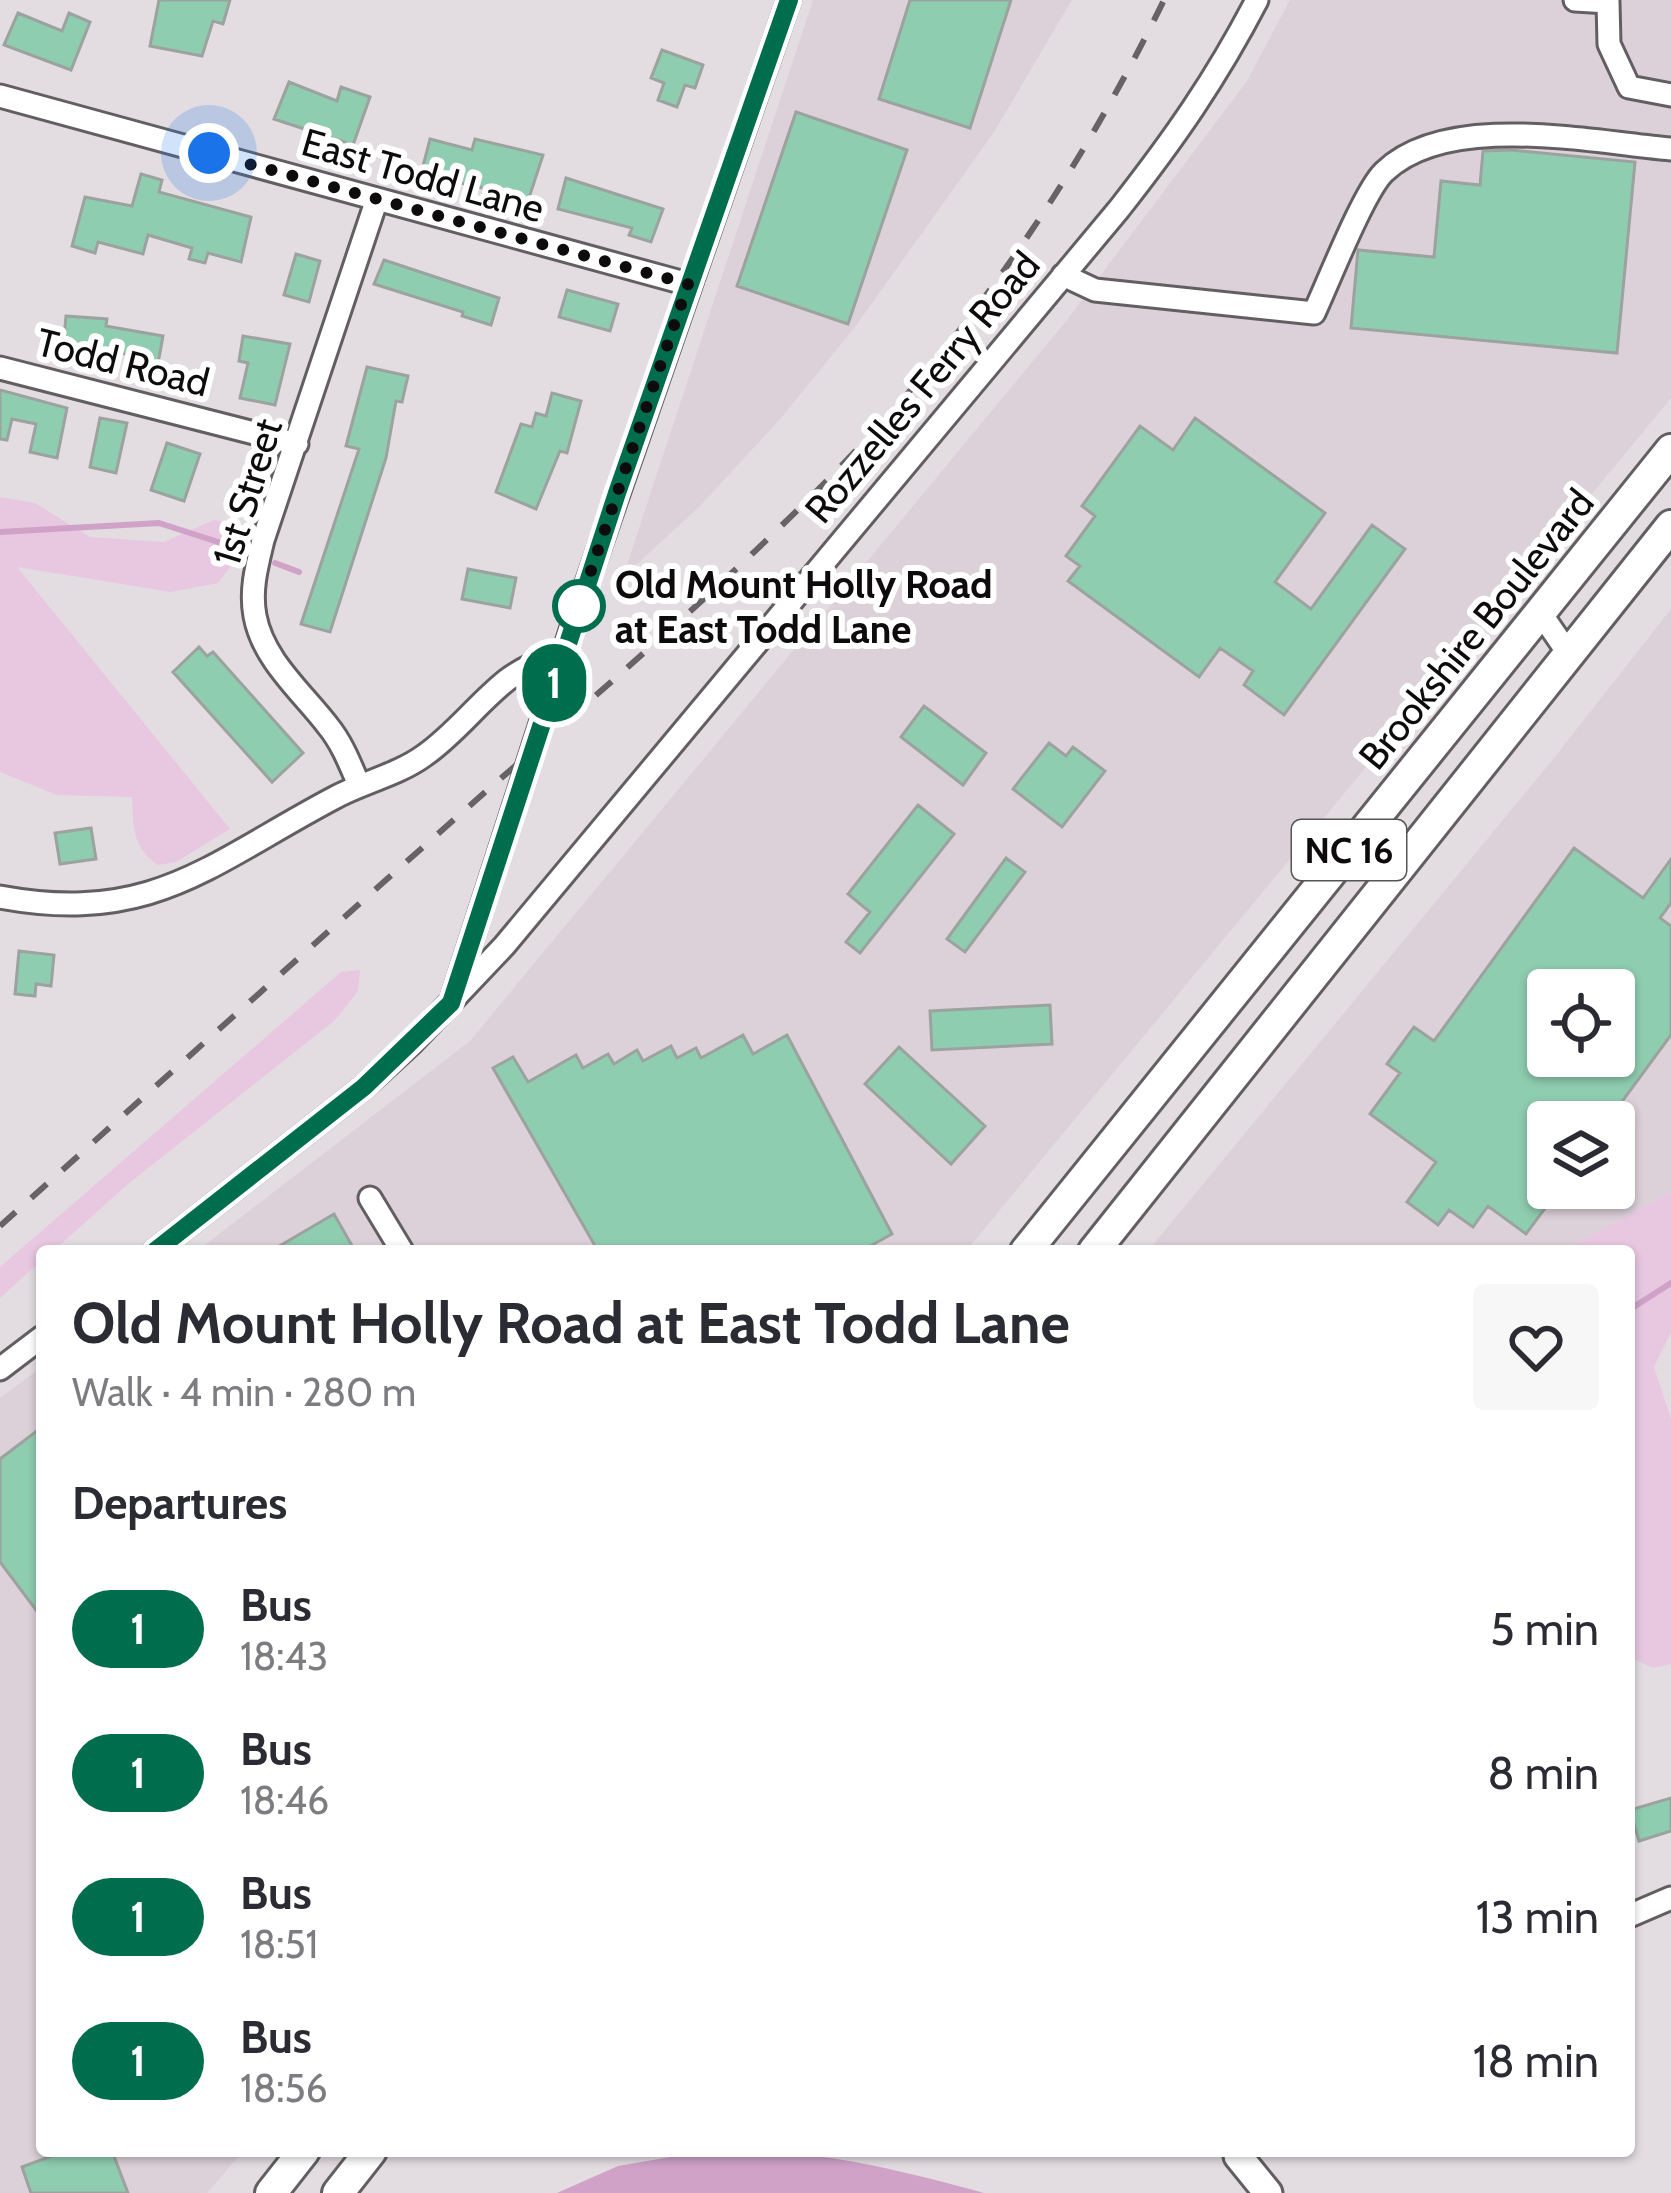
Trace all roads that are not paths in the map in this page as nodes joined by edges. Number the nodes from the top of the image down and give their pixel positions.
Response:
1 (789, 0) edge
2 (1257, 0) edge
3 (1575, 0) edge
4 (0, 95) edge
5 (1671, 95) edge
6 (1671, 149) edge
7 (377, 200) junction
8 (1063, 275) junction
9 (688, 284) junction
10 (0, 368) edge
11 (298, 444) junction
12 (1671, 449) edge
13 (1671, 526) edge
14 (1540, 612) junction
15 (564, 652) junction
16 (1568, 653) junction
17 (359, 785) junction
18 (0, 897) edge
19 (451, 1003) junction
20 (370, 1198) dead end
21 (163, 1245) edge
22 (398, 1245) edge
23 (1031, 1245) edge
24 (1099, 1245) edge
25 (36, 1342) edge
26 (0, 1369) edge
27 (1671, 1898) edge
28 (1635, 1913) edge
29 (299, 2157) edge
30 (366, 2157) edge
31 (1238, 2157) edge
32 (1240, 2157) edge
33 (271, 2193) edge
34 (338, 2193) edge
35 (1252, 2193) edge
36 (1268, 2193) edge

1 - 9 street
2 - 8 street, Rozzelles Ferry Road
3 - 5 street
4 - 7 street, East Todd Lane
6 - 8 street
7 - 9 street, East Todd Lane
7 - 11 street, 1st Street
8 - 19 street, Rozzelles Ferry Road
9 - 15 street
10 - 11 street, Todd Road
11 - 17 street, 1st Street
12 - 14 highway, Brookshire Boulevard / NC 16
13 - 16 highway, NC 16
14 - 16 street
14 - 23 highway, Brookshire Boulevard / NC 16
15 - 17 street
15 - 19 street
16 - 24 highway, NC 16
17 - 18 street
19 - 21 street, Rozzelles Ferry Road
20 - 22 street
25 - 26 street
27 - 28 street
29 - 33 highway
30 - 34 highway
31 - 35 main road
32 - 36 main road

